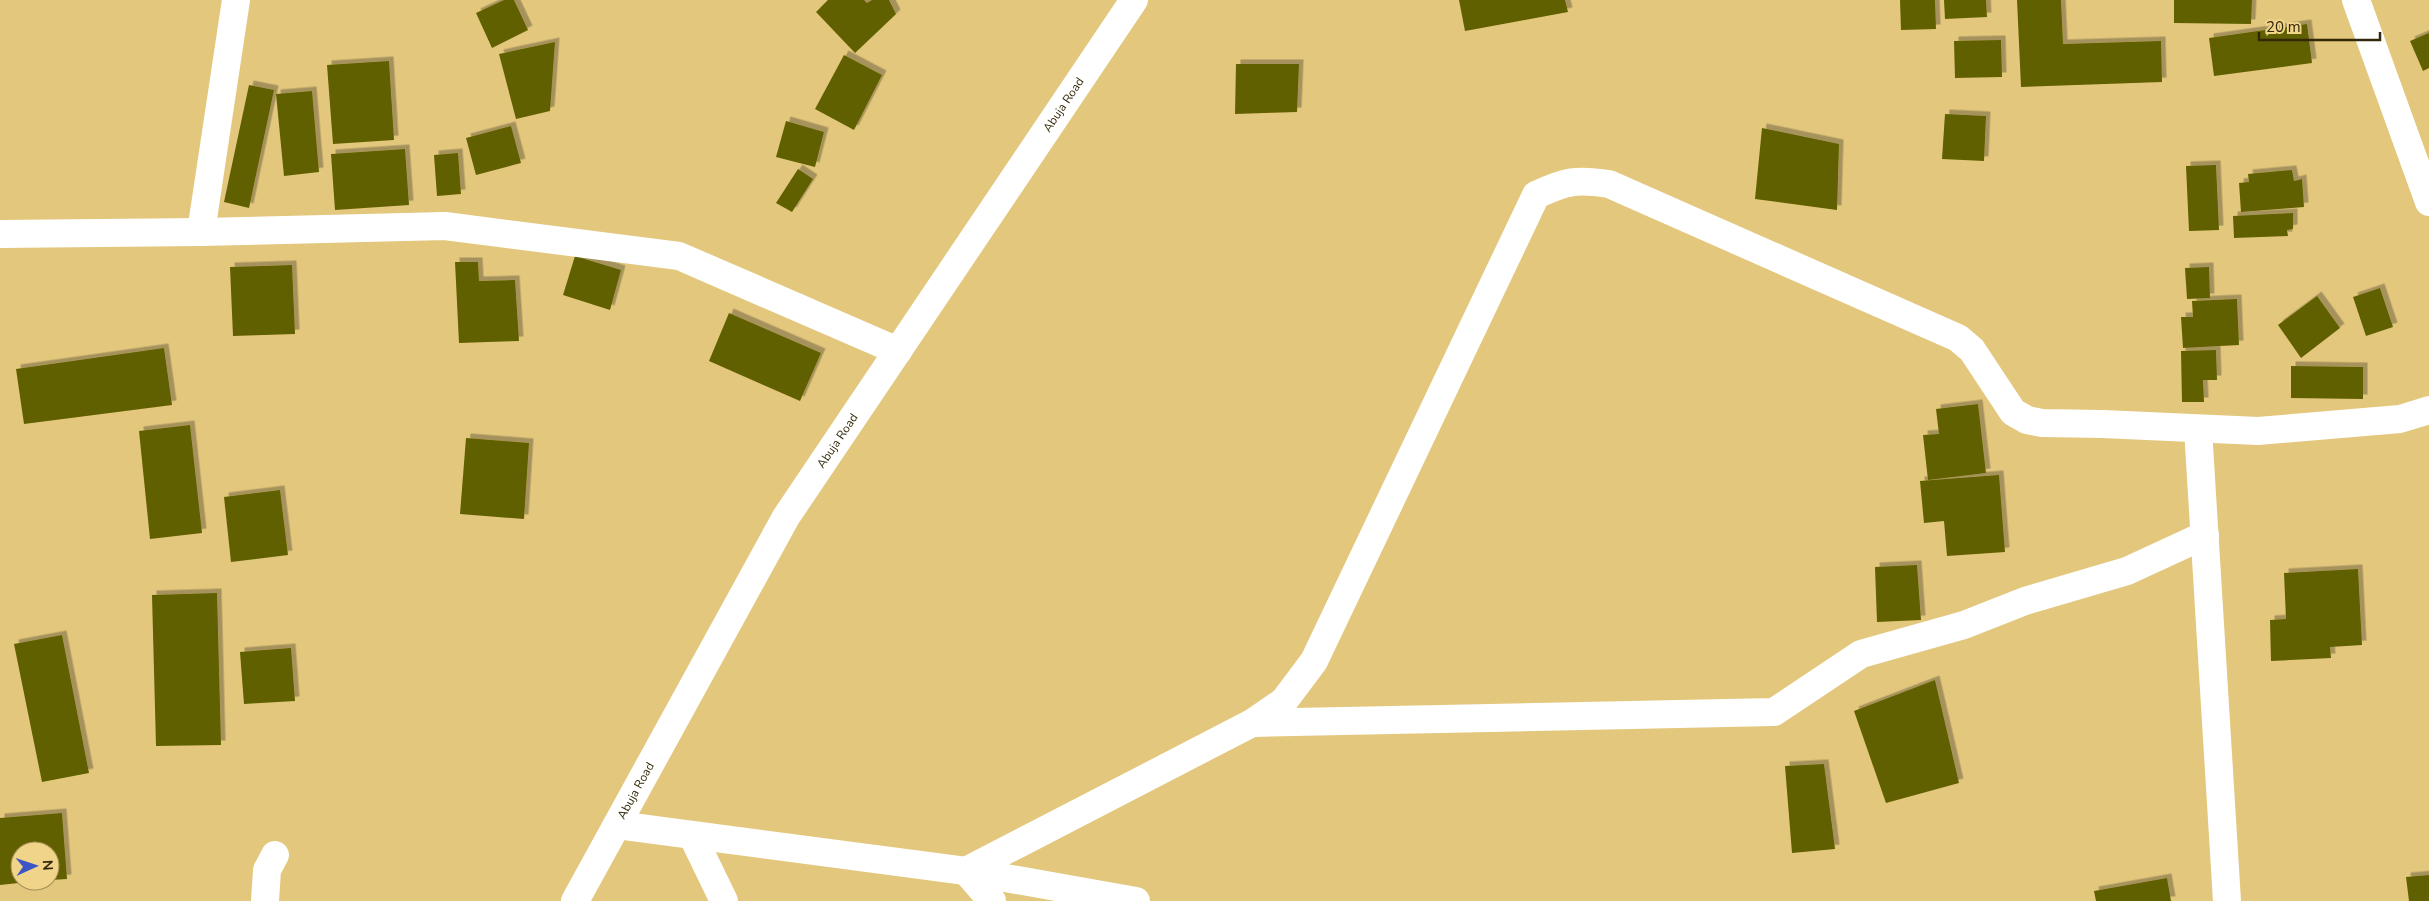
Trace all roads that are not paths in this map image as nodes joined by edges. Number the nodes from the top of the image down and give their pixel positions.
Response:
1 (236, 0) edge
2 (1134, 0) edge
3 (2356, 0) edge
4 (2429, 202) edge
5 (201, 232) junction
6 (0, 234) edge
7 (898, 350) junction
8 (2429, 410) edge
9 (2198, 429) junction
10 (2205, 534) junction
11 (1252, 723) junction
12 (616, 825) junction
13 (692, 835) junction
14 (275, 856) dead end
15 (966, 871) junction
16 (265, 901) edge
17 (574, 901) edge
18 (724, 901) edge
19 (992, 901) edge
20 (1136, 901) edge
21 (2227, 901) edge

1 - 5 street
2 - 7 street, Abuja Road
3 - 4 street
5 - 6 street
5 - 7 street
7 - 12 street, Abuja Road
8 - 9 street
9 - 10 street
9 - 11 street
10 - 11 street
10 - 21 street
11 - 15 street
12 - 13 street
12 - 17 street, Abuja Road
13 - 15 street
13 - 18 street
14 - 16 street
15 - 19 street
15 - 20 street

